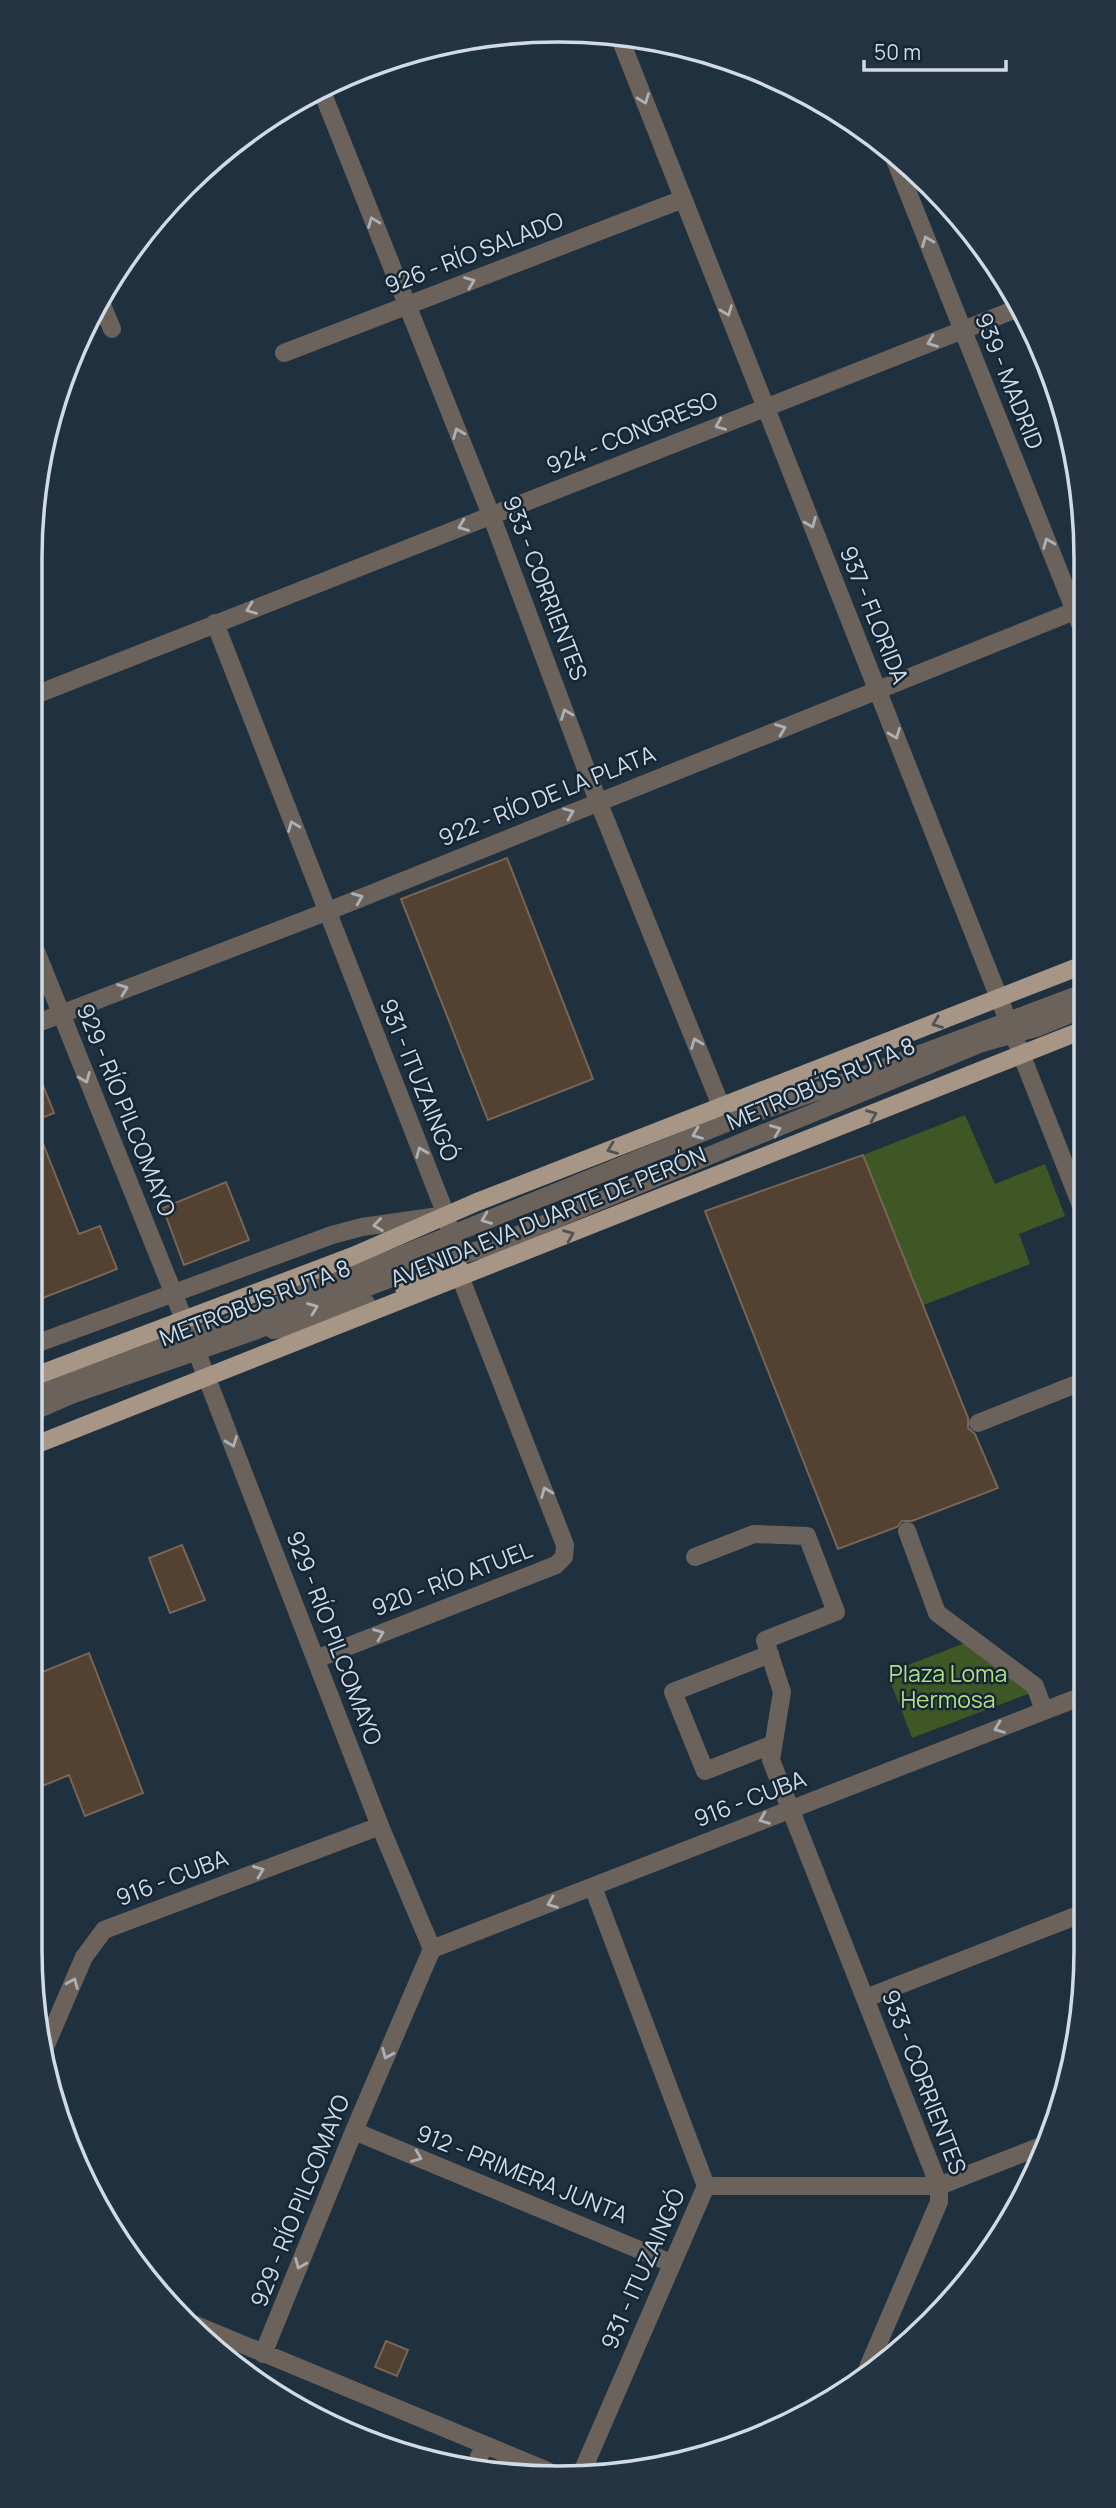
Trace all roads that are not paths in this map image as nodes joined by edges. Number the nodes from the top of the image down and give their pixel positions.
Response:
1 (624, 46) edge
2 (324, 98) edge
3 (899, 171) edge
4 (683, 199) junction
5 (406, 306) junction
6 (105, 311) edge
7 (1011, 311) edge
8 (112, 328) dead end
9 (962, 330) junction
10 (284, 354) dead end
11 (764, 407) junction
12 (491, 515) junction
13 (1074, 598) edge
14 (1074, 612) edge
15 (215, 624) junction
16 (878, 691) junction
17 (42, 692) edge
18 (598, 801) junction
19 (326, 912) junction
20 (42, 967) edge
21 (1074, 969) edge
22 (1074, 997) edge
23 (1000, 998) junction
24 (1074, 1011) edge
25 (60, 1014) junction
26 (42, 1021) edge
27 (1012, 1027) junction
28 (1074, 1034) edge
29 (1023, 1054) junction
30 (721, 1106) junction
31 (1074, 1187) edge
32 (448, 1224) junction
33 (458, 1267) junction
34 (173, 1293) junction
35 (366, 1303) junction
36 (184, 1320) junction
37 (332, 1329) junction
38 (249, 1333) junction
39 (42, 1342) edge
40 (194, 1344) junction
41 (42, 1373) edge
42 (207, 1378) junction
43 (1074, 1385) edge
44 (42, 1393) edge
45 (42, 1408) edge
46 (978, 1423) dead end
47 (42, 1442) edge
48 (907, 1531) dead end
49 (564, 1557) joint
50 (695, 1557) dead end
51 (770, 1654) junction
52 (316, 1659) junction
53 (1074, 1700) edge
54 (1044, 1711) junction
55 (771, 1745) junction
56 (791, 1809) junction
57 (380, 1826) junction
58 (593, 1887) junction
59 (1074, 1917) edge
60 (432, 1949) junction
61 (866, 1998) junction
62 (50, 2037) edge
63 (354, 2131) junction
64 (1034, 2150) edge
65 (706, 2186) junction
66 (939, 2194) junction
67 (671, 2263) junction
68 (211, 2332) edge
69 (263, 2354) junction
70 (871, 2360) edge
71 (484, 2445) junction
72 (478, 2460) edge
73 (534, 2465) edge
74 (585, 2465) edge

1 -> 4 street, 937 - FLORIDA
5 -> 2 street, 933 - CORRIENTES
9 -> 3 street, 939 - MADRID
5 -> 4 street, 926 - RÍO SALADO
4 -> 11 street, 937 - FLORIDA
5 - 10 street, 926 - RÍO SALADO
12 -> 5 street, 933 - CORRIENTES
6 - 8 street
7 - 9 street, 924 - CONGRESO
9 -> 11 street, 924 - CONGRESO
13 -> 9 street, 939 - MADRID
11 -> 12 street, 924 - CONGRESO
11 -> 16 street, 937 - FLORIDA
12 -> 15 street, 924 - CONGRESO
18 -> 12 street, 933 - CORRIENTES
14 - 16 street, 922 - RÍO DE LA PLATA
15 - 17 street, 924 - CONGRESO
19 -> 15 street, 931 - ITUZAINGÓ
18 -> 16 street, 922 - RÍO DE LA PLATA
16 -> 23 street, 937 - FLORIDA
19 -> 18 street, 922 - RÍO DE LA PLATA
30 -> 18 street, 933 - CORRIENTES
25 -> 19 street, 922 - RÍO DE LA PLATA
32 -> 19 street, 931 - ITUZAINGÓ
20 - 25 street, 929 - RÍO PILCOMAYO
21 - 23 main road, AVENIDA EVA DUARTE DE PERÓN
22 - 27 street, METROBÚS RUTA 8
23 - 27 street, 937 - FLORIDA
23 -> 30 main road, AVENIDA EVA DUARTE DE PERÓN
24 - 27 street, METROBÚS RUTA 8
25 - 26 street, 922 - RÍO DE LA PLATA
25 -> 34 street, 929 - RÍO PILCOMAYO
27 - 29 street, 937 - FLORIDA
27 -> 32 street, METROBÚS RUTA 8
33 -> 27 street, METROBÚS RUTA 8
28 - 29 main road, AVENIDA EVA DUARTE DE PERÓN
29 - 31 street, 937 - FLORIDA
33 -> 29 main road, AVENIDA EVA DUARTE DE PERÓN
30 -> 32 main road, AVENIDA EVA DUARTE DE PERÓN
32 - 33 street, 931 - ITUZAINGÓ
32 -> 34 street, AVENIDA EVA DUARTE DE PERÓN
32 - 36 main road, AVENIDA EVA DUARTE DE PERÓN
32 - 40 street, METROBÚS RUTA 8
33 - 35 main road
33 - 37 main road, AVENIDA EVA DUARTE DE PERÓN
38 -> 33 street, METROBÚS RUTA 8
49 -> 33 street, 931 - ITUZAINGÓ
34 - 36 street, 929 - RÍO PILCOMAYO
34 - 39 street, AVENIDA EVA DUARTE DE PERÓN
35 - 37 main road
35 - 38 street
36 - 40 street, 929 - RÍO PILCOMAYO
36 - 41 main road, AVENIDA EVA DUARTE DE PERÓN
37 - 42 main road, AVENIDA EVA DUARTE DE PERÓN
38 - 40 street, METROBÚS RUTA 8
40 - 42 street, 929 - RÍO PILCOMAYO
40 - 44 street, METROBÚS RUTA 8
40 - 45 street, METROBÚS RUTA 8
42 - 47 main road, AVENIDA EVA DUARTE DE PERÓN
42 -> 52 street, 929 - RÍO PILCOMAYO
43 - 46 street
48 - 54 street
52 -> 49 street, 920 - RÍO ATUEL
50 - 51 street
51 - 55 street
51 - 55 street
52 - 57 street, 929 - RÍO PILCOMAYO
53 - 54 street, 916 - CUBA
54 -> 56 street, 916 - CUBA
55 - 56 street, 933 - CORRIENTES
56 -> 58 street, 916 - CUBA
56 - 61 street, 933 - CORRIENTES
57 - 60 street, 929 - RÍO PILCOMAYO
62 -> 57 street, 916 - CUBA
58 -> 60 street, 916 - CUBA
58 - 65 street, 931 - ITUZAINGÓ
59 - 61 street
60 -> 63 street, 929 - RÍO PILCOMAYO
61 - 66 street, 933 - CORRIENTES
63 -> 67 street, 912 - PRIMERA JUNTA
63 -> 69 street, 929 - RÍO PILCOMAYO
64 - 66 street
65 - 66 street
65 - 67 street, 931 - ITUZAINGÓ
66 - 70 street, 933 - CORRIENTES
67 - 74 street, 931 - ITUZAINGÓ
68 - 69 street
69 - 71 street
71 - 72 street
71 - 73 street

